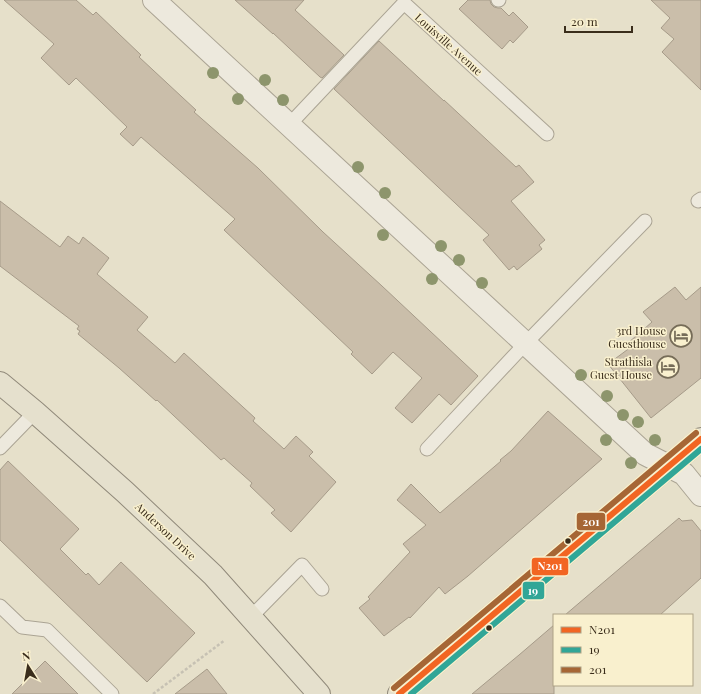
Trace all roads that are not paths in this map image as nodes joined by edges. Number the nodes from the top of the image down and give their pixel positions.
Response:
1 (154, 0) edge
2 (289, 126) junction
3 (547, 134) dead end
4 (645, 221) dead end
5 (525, 344) junction
6 (0, 383) edge
7 (35, 412) junction
8 (701, 439) edge
9 (0, 448) edge
10 (428, 449) dead end
11 (669, 467) junction
12 (701, 495) edge
13 (322, 589) dead end
14 (0, 606) edge
15 (251, 617) junction
16 (112, 694) edge
17 (319, 694) edge
18 (399, 694) edge

1 - 2 street
2 - 3 lane, Louisville Avenue
2 - 5 street
4 - 5 lane
5 - 10 lane
5 - 11 street
6 - 7 main road, Anderson Drive
7 - 9 lane
7 - 15 main road, Anderson Drive
8 - 11 main road
11 - 12 street
11 - 18 main road
13 - 15 lane
14 - 16 lane
15 - 17 main road, Anderson Drive

